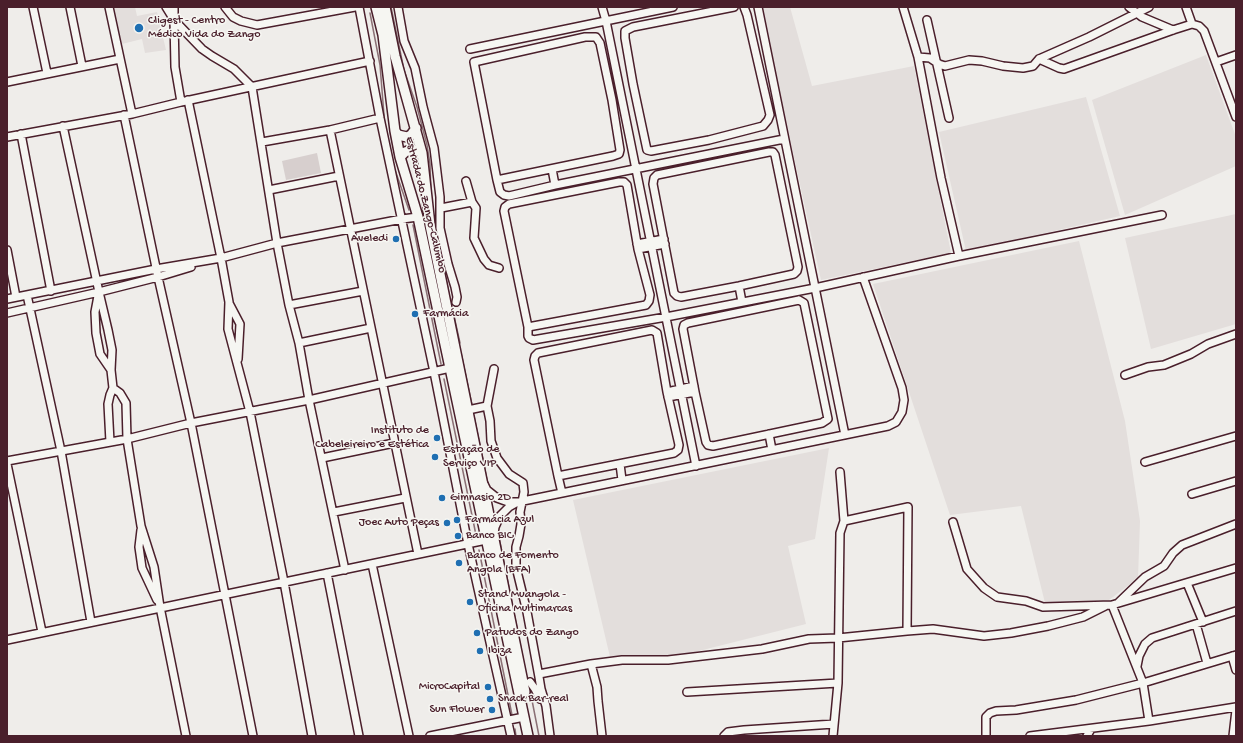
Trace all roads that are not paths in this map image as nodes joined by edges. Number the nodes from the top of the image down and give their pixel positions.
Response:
1 (33, 7) edge
2 (70, 7) edge
3 (110, 7) edge
4 (166, 7) edge
5 (174, 7) edge
6 (225, 7) edge
7 (355, 7) edge
8 (359, 7) edge
9 (376, 7) edge
10 (385, 7) edge
11 (398, 7) edge
12 (602, 7) edge
13 (674, 7) edge
14 (734, 7) edge
15 (744, 7) edge
16 (758, 7) edge
17 (903, 7) edge
18 (1129, 7) edge
19 (1149, 7) edge
20 (1186, 7) edge
21 (1137, 14) junction
22 (174, 20) junction
23 (927, 20) dead end
24 (606, 21) junction
25 (1192, 24) junction
26 (1173, 30) junction
27 (470, 49) dead end
28 (1236, 55) edge
29 (918, 57) junction
30 (120, 59) junction
31 (1039, 59) junction
32 (370, 61) junction
33 (936, 62) junction
34 (1216, 62) junction
35 (82, 66) junction
36 (47, 73) junction
37 (7, 82) edge
38 (252, 87) junction
39 (635, 92) junction
40 (621, 95) junction
41 (611, 96) junction
42 (1232, 97) edge
43 (184, 101) junction
44 (132, 114) junction
45 (124, 115) junction
46 (1236, 117) edge
47 (380, 118) junction
48 (949, 118) dead end
49 (63, 126) junction
50 (416, 128) junction
51 (330, 130) junction
52 (395, 132) junction
53 (8, 134) edge
54 (21, 134) junction
55 (784, 139) junction
56 (709, 140) junction
57 (262, 142) junction
58 (422, 153) junction
59 (712, 154) junction
60 (400, 157) junction
61 (552, 169) junction
62 (636, 169) junction
63 (339, 176) junction
64 (497, 180) junction
65 (466, 181) dead end
66 (555, 185) junction
67 (269, 190) junction
68 (472, 202) junction
69 (441, 208) junction
70 (1162, 214) dead end
71 (418, 217) junction
72 (402, 219) junction
73 (350, 229) junction
74 (664, 241) junction
75 (277, 243) junction
76 (651, 244) junction
77 (638, 247) junction
78 (7, 250) edge
79 (959, 256) junction
80 (221, 258) junction
81 (499, 268) dead end
82 (156, 269) junction
83 (158, 277) junction
84 (863, 277) junction
85 (97, 282) junction
86 (739, 286) junction
87 (815, 288) junction
88 (51, 291) junction
89 (363, 291) junction
90 (98, 292) junction
91 (27, 295) junction
92 (16, 297) junction
93 (7, 299) edge
94 (228, 302) junction
95 (456, 302) dead end
96 (742, 302) junction
97 (289, 305) junction
98 (29, 307) junction
99 (7, 313) edge
100 (590, 315) junction
101 (666, 317) junction
102 (528, 327) junction
103 (371, 328) junction
104 (592, 329) junction
105 (1236, 334) edge
106 (299, 343) junction
107 (238, 363) junction
108 (450, 368) junction
109 (494, 369) dead end
110 (111, 370) junction
111 (434, 372) junction
112 (1125, 375) dead end
113 (382, 383) junction
114 (113, 388) junction
115 (695, 389) junction
116 (681, 392) junction
117 (668, 394) junction
118 (309, 400) junction
119 (487, 406) junction
120 (471, 409) junction
121 (250, 412) junction
122 (191, 423) junction
123 (769, 434) junction
124 (845, 435) junction
125 (1236, 436) edge
126 (128, 439) junction
127 (110, 442) junction
128 (394, 443) junction
129 (772, 450) junction
130 (61, 451) junction
131 (322, 458) junction
132 (7, 461) edge
133 (1145, 462) dead end
134 (7, 464) edge
135 (620, 464) junction
136 (696, 466) junction
137 (840, 472) dead end
138 (558, 476) junction
139 (481, 478) junction
140 (622, 480) junction
141 (1236, 481) edge
142 (562, 493) junction
143 (1192, 494) dead end
144 (405, 498) junction
145 (520, 502) junction
146 (334, 512) junction
147 (844, 521) junction
148 (953, 522) dead end
149 (1236, 524) edge
150 (141, 526) junction
151 (490, 539) junction
152 (468, 544) junction
153 (418, 554) junction
154 (372, 564) junction
155 (1236, 568) edge
156 (345, 570) junction
157 (327, 573) junction
158 (284, 582) junction
159 (1187, 583) junction
160 (226, 594) junction
161 (1111, 605) junction
162 (160, 607) junction
163 (1236, 611) edge
164 (91, 622) junction
165 (1199, 623) junction
166 (907, 631) junction
167 (42, 632) junction
168 (838, 638) junction
169 (7, 640) edge
170 (1234, 655) edge
171 (1207, 663) junction
172 (591, 664) junction
173 (1137, 666) junction
174 (1236, 670) edge
175 (538, 673) junction
176 (526, 683) junction
177 (838, 683) junction
178 (1143, 683) junction
179 (541, 689) junction
180 (687, 692) dead end
181 (1236, 708) edge
182 (524, 717) junction
183 (547, 718) junction
184 (509, 720) junction
185 (1150, 721) junction
186 (834, 724) junction
187 (1091, 729) junction
188 (1234, 731) edge
189 (186, 736) edge
190 (253, 736) edge
191 (312, 736) edge
192 (359, 736) edge
193 (409, 736) edge
194 (430, 736) edge
195 (511, 736) edge
196 (528, 736) edge
197 (534, 736) edge
198 (550, 736) edge
199 (602, 736) edge
200 (724, 736) edge
201 (833, 736) edge
202 (986, 736) edge
203 (1030, 736) edge
204 (1087, 736) edge

1 - 36 street
2 - 35 street
3 - 30 street
4 - 22 street
5 - 22 street
6 - 7 street
8 - 32 street
9 - 52 main road, Estrada do Zango-Calumbo
10 - 50 main road, Estrada do Zango-Calumbo
11 - 69 street
12 - 24 street
13 - 24 street
14 - 39 street
15 - 56 street
16 - 55 street
17 - 29 street
18 - 21 street
19 - 21 street
20 - 25 street
21 - 26 street
21 - 31 street
22 - 38 street
22 - 43 street
23 - 33 street
24 - 27 street
24 - 40 street
25 - 26 street
25 - 34 street
26 - 31 street
28 - 34 street
29 - 33 street
29 - 79 street
30 - 35 street
30 - 44 street
31 - 33 street
32 - 38 street
32 - 47 street
33 - 48 street
34 - 42 street
35 - 36 street
36 - 37 street
38 - 43 street
38 - 57 street
39 - 40 street
39 - 56 street
40 - 41 street
40 - 62 street
41 - 61 street
41 - 64 street
42 - 46 street
43 - 44 street
43 - 80 street
44 - 45 street
45 - 49 street
45 - 82 street
47 - 51 street
47 - 72 street
49 - 54 street
49 - 85 street
50 - 52 main road
50 - 58 main road, Estrada do Zango-Calumbo
51 - 57 street
51 - 63 street
52 - 60 main road, Estrada do Zango-Calumbo
53 - 54 street
54 - 88 street
55 - 59 street
55 - 87 street
56 - 59 street
57 - 67 street
58 - 60 main road
58 - 120 main road, Estrada do Zango-Calumbo
59 - 62 street
60 - 71 main road, Estrada do Zango-Calumbo
61 - 64 street
61 - 66 street
62 - 66 street
62 - 76 street
63 - 67 street
63 - 73 street
64 - 66 street
65 - 68 street
67 - 75 street
68 - 69 street
68 - 81 street
69 - 95 street
70 - 79 street
71 - 72 street
71 - 108 main road, Estrada do Zango-Calumbo
72 - 73 street
72 - 111 street
73 - 75 street
73 - 89 street
74 - 76 street
74 - 86 street
74 - 86 street
75 - 80 street
75 - 97 street
76 - 77 street
76 - 101 street
77 - 100 street
77 - 102 street
78 - 92 street
79 - 84 street
80 - 82 street
80 - 83 street
80 - 94 street
82 - 83 street
82 - 85 street
83 - 90 street
83 - 122 street
84 - 87 street
84 - 124 street
85 - 88 street
85 - 90 street
86 - 96 street
87 - 96 street
87 - 124 street
88 - 91 street
89 - 97 street
89 - 103 street
90 - 98 street
90 - 110 street
90 - 110 street
91 - 92 street
91 - 98 street
92 - 93 street
94 - 107 street
94 - 107 street
96 - 101 street
97 - 106 street
98 - 99 street
98 - 130 street
100 - 102 street
100 - 104 street
101 - 104 street
101 - 116 street
102 - 104 street
103 - 106 street
103 - 113 street
105 - 112 street
106 - 118 street
107 - 121 street
108 - 111 street
108 - 151 main road, Estrada do Zango-Calumbo
109 - 119 street
110 - 114 street
111 - 113 street
111 - 152 street
113 - 118 street
113 - 128 street
114 - 126 street
114 - 127 street
115 - 116 street
115 - 123 street
115 - 123 street
116 - 117 street
116 - 136 street
117 - 135 street
117 - 138 street
118 - 121 street
118 - 131 street
119 - 120 street
119 - 145 street
120 - 139 main road, Estrada do Zango-Calumbo
121 - 122 street
121 - 158 street
122 - 126 street
122 - 160 street
123 - 129 street
124 - 129 street
125 - 133 street
126 - 127 street
126 - 150 street
127 - 130 street
128 - 131 street
128 - 144 street
129 - 136 street
130 - 132 street
130 - 164 street
131 - 146 street
134 - 167 street
135 - 138 street
135 - 140 street
136 - 140 street
137 - 147 street
138 - 142 street
139 - 145 street
139 - 151 main road, Estrada do Zango-Calumbo
140 - 142 street
141 - 143 street
142 - 145 street
144 - 146 street
144 - 153 street
145 - 151 street
145 - 175 street
146 - 156 street
147 - 166 street
147 - 168 street
148 - 161 street
149 - 161 street
150 - 162 street
150 - 162 street
151 - 152 street
151 - 176 main road, Estrada do Zango-Calumbo
151 - 182 main road, Estrada do Zango-Calumbo
152 - 153 street
152 - 184 street
153 - 154 street
154 - 156 street
154 - 193 street
155 - 159 street
156 - 157 street
157 - 158 street
157 - 192 street
158 - 160 street
158 - 191 street
159 - 161 street
159 - 165 street
160 - 162 street
160 - 190 street
161 - 166 street
161 - 173 street
162 - 164 street
162 - 189 street
163 - 165 street
164 - 167 street
165 - 171 street
165 - 173 street
166 - 168 street
167 - 169 street
168 - 172 street
168 - 177 street
170 - 171 street
170 - 174 street
171 - 178 street
172 - 175 street
172 - 199 street
173 - 178 street
175 - 176 street
175 - 179 street
176 - 179 street
176 - 183 street
176 - 197 main road, Estrada do Zango-Calumbo
177 - 180 street
177 - 186 street
178 - 185 street
178 - 202 street
179 - 183 street
181 - 185 street
181 - 188 street
182 - 184 street
182 - 196 main road, Estrada do Zango-Calumbo
183 - 198 street
184 - 194 street
184 - 195 street
185 - 187 street
186 - 200 street
186 - 201 street
187 - 203 street
187 - 204 street

